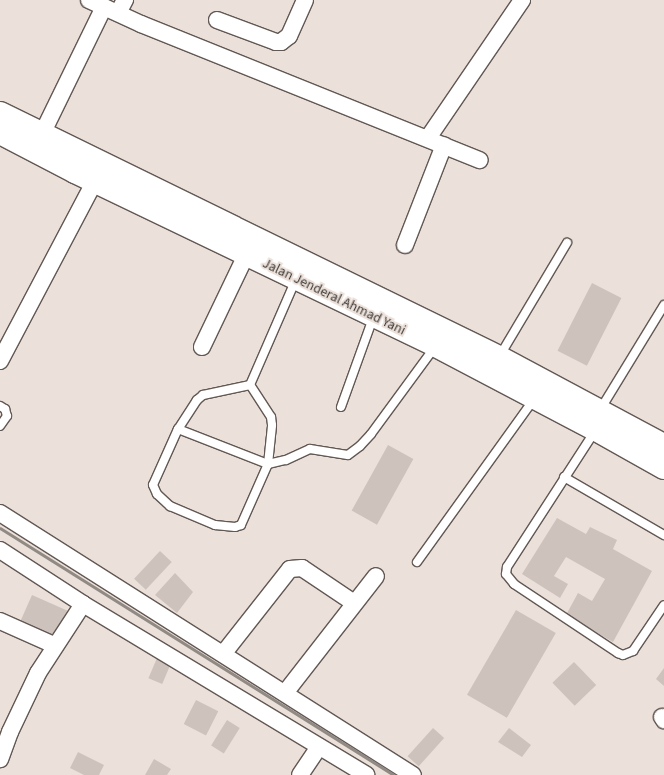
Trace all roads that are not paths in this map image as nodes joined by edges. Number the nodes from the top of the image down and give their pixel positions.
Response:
1 (89, 0) edge
2 (305, 0) edge
3 (522, 0) edge
4 (116, 7) edge
5 (217, 20) dead end
6 (0, 119) edge
7 (42, 134) junction
8 (428, 138) junction
9 (444, 145) junction
10 (480, 160) dead end
11 (95, 181) junction
12 (567, 243) dead end
13 (405, 245) dead end
14 (246, 255) junction
15 (296, 279) junction
16 (664, 305) edge
17 (374, 316) junction
18 (436, 346) junction
19 (202, 347) dead end
20 (499, 357) junction
21 (0, 361) edge
22 (250, 385) junction
23 (535, 398) junction
24 (0, 406) edge
25 (341, 407) dead end
26 (598, 420) junction
27 (0, 426) edge
28 (178, 429) junction
29 (661, 455) edge
30 (268, 464) junction
31 (564, 477) junction
32 (0, 513) edge
33 (664, 535) edge
34 (0, 550) edge
35 (417, 562) dead end
36 (376, 576) dead end
37 (354, 603) junction
38 (83, 604) junction
39 (664, 604) edge
40 (0, 621) edge
41 (54, 645) junction
42 (223, 654) junction
43 (285, 693) junction
44 (319, 747) junction
45 (0, 759) edge
46 (300, 775) edge
47 (366, 775) edge
48 (413, 775) edge

1 - 4 street
2 - 5 street
3 - 8 street
4 - 7 street
4 - 8 street
6 - 7 main road, Jalan Jenderal Ahmad Yani
6 - 11 main road, Jalan Jenderal Ahmad Yani
7 - 20 main road, Jalan Jenderal Ahmad Yani
8 - 9 street
9 - 10 street
9 - 13 street
11 - 14 main road, Jalan Jenderal Ahmad Yani
11 - 21 street
12 - 20 lane
14 - 15 main road, Jalan Jenderal Ahmad Yani
14 - 19 street
15 - 17 main road, Jalan Jenderal Ahmad Yani
15 - 22 lane
16 - 26 lane
17 - 18 main road, Jalan Jenderal Ahmad Yani
17 - 25 lane
18 - 23 main road, Jalan Jenderal Ahmad Yani
18 - 30 lane
20 - 26 main road, Jalan Jenderal Ahmad Yani
22 - 28 lane
22 - 30 lane
23 - 26 main road, Jalan Jenderal Ahmad Yani
23 - 35 lane
24 - 27 lane
26 - 29 main road, Jalan Jenderal Ahmad Yani
26 - 31 lane
28 - 30 lane
28 - 30 lane
31 - 33 lane
31 - 39 lane
32 - 42 street
34 - 38 street
36 - 37 street
37 - 42 street
37 - 43 street
38 - 41 street
38 - 44 street
40 - 41 street
41 - 45 street
42 - 43 street
43 - 48 street
44 - 46 street
44 - 47 street

